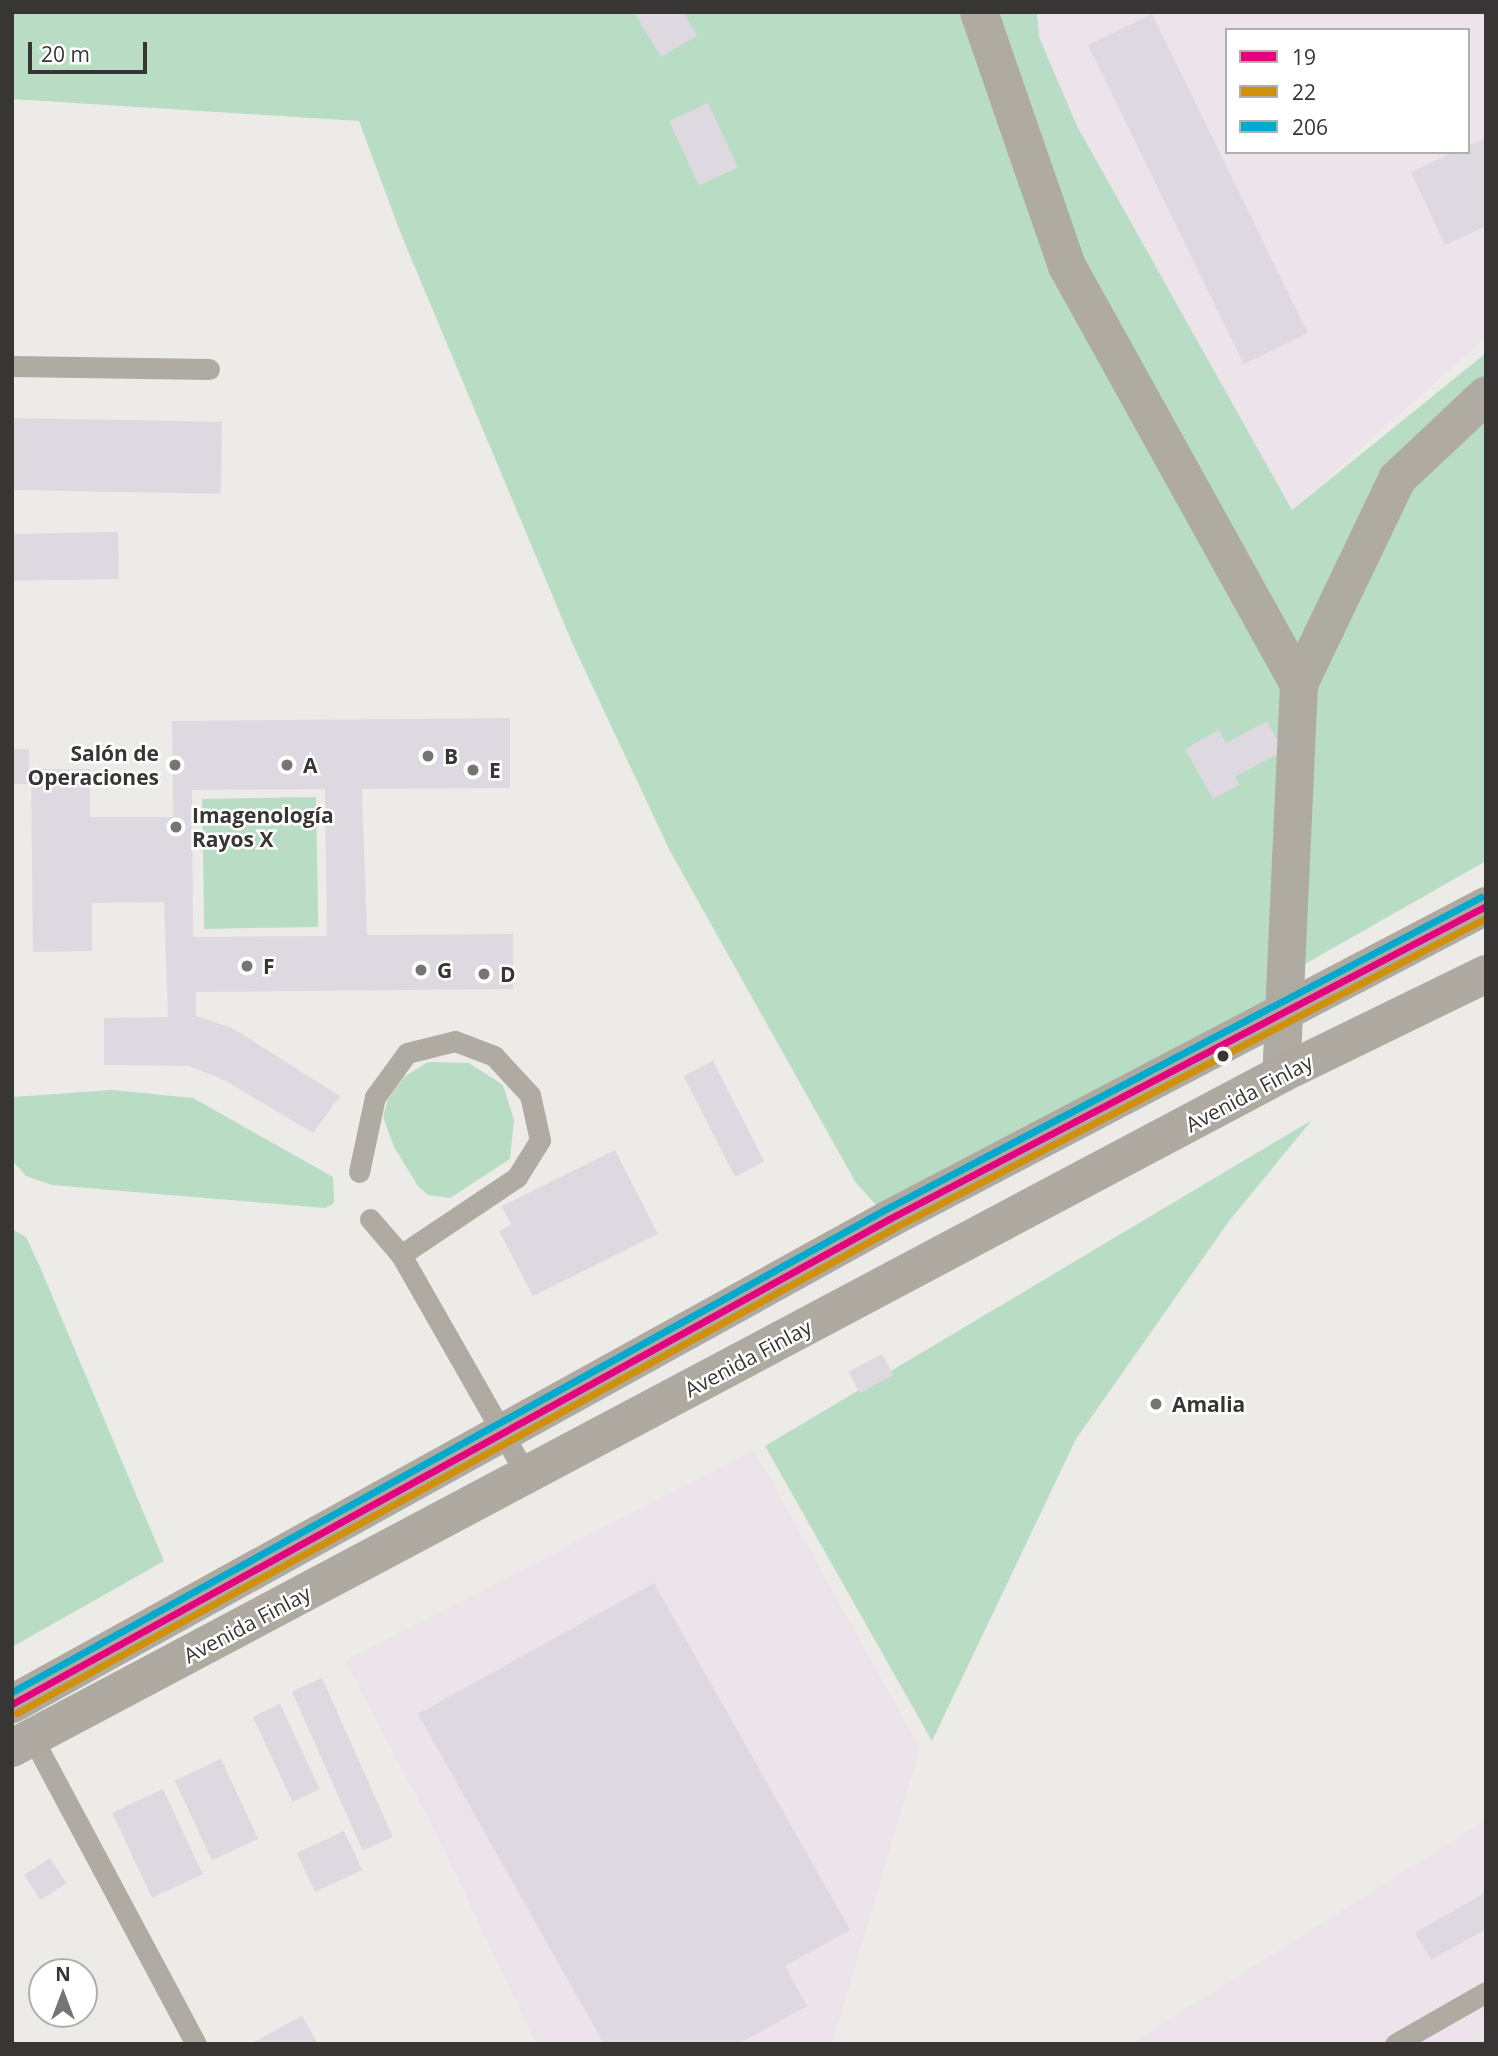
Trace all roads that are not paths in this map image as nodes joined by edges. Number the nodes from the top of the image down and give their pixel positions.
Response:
1 (979, 12) edge
2 (12, 366) edge
3 (209, 369) dead end
4 (1486, 395) edge
5 (1299, 684) junction
6 (1486, 906) edge
7 (1486, 974) edge
8 (1283, 1011) junction
9 (1282, 1074) junction
10 (359, 1172) dead end
11 (370, 1219) dead end
12 (401, 1255) junction
13 (503, 1432) junction
14 (527, 1476) junction
15 (12, 1703) edge
16 (22, 1743) edge
17 (1486, 1992) edge
18 (196, 2044) edge
19 (1395, 2044) edge

1 - 5 street
2 - 3 lane
4 - 5 street
5 - 8 street
6 - 8 highway, Avenida Finlay
7 - 9 highway, Avenida Finlay
8 - 9 street
8 - 13 highway, Avenida Finlay
9 - 14 highway, Avenida Finlay
10 - 12 lane
11 - 12 lane
12 - 13 lane
13 - 14 lane
13 - 15 highway, Avenida Finlay
14 - 16 highway, Avenida Finlay
16 - 18 lane
17 - 19 lane

